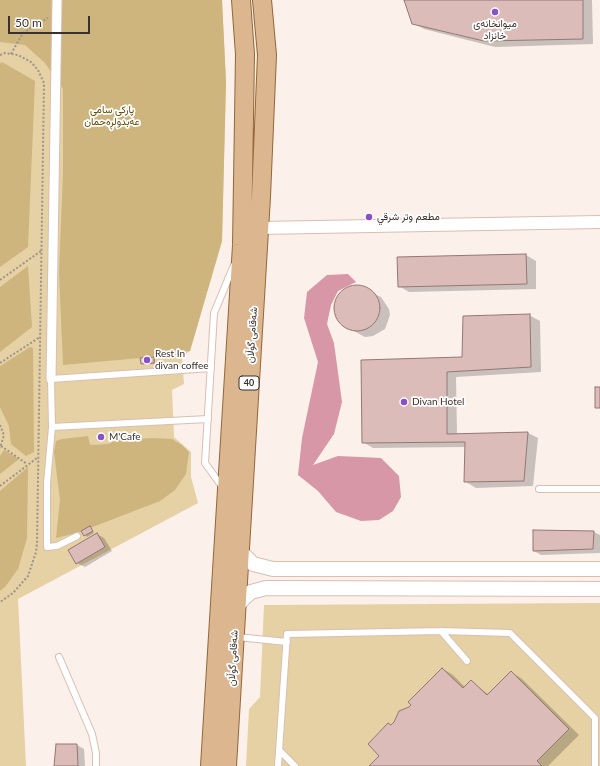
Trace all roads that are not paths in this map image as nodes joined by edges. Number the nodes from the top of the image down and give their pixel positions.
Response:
1 (57, 0) edge
2 (241, 0) edge
3 (262, 0) edge
4 (600, 222) edge
5 (259, 228) junction
6 (242, 244) junction
7 (211, 368) junction
8 (51, 379) junction
9 (242, 381) junction
10 (208, 419) junction
11 (52, 427) junction
12 (539, 489) dead end
13 (600, 489) edge
14 (227, 494) junction
15 (77, 536) dead end
16 (240, 551) junction
17 (273, 569) junction
18 (600, 569) edge
19 (274, 588) junction
20 (600, 588) edge
21 (235, 609) junction
22 (441, 631) junction
23 (234, 637) junction
24 (287, 642) junction
25 (59, 657) dead end
26 (467, 661) dead end
27 (279, 750) junction
28 (96, 766) edge
29 (210, 766) edge
30 (227, 766) edge
31 (278, 766) edge
32 (295, 766) edge
33 (595, 766) edge

1 - 8 street
2 - 6 main road, شەقامی گوڵان / 40
3 - 5 main road, شەقامی گوڵان / 40
4 - 5 street
5 - 9 main road, شەقامی گوڵان / 40
6 - 7 lane
6 - 9 main road, شەقامی گوڵان / 40
7 - 8 lane
7 - 10 lane
8 - 11 lane
9 - 14 main road, شەقامی گوڵان / 40
9 - 16 main road, شەقامی گوڵان / 40
10 - 11 lane
10 - 14 lane
11 - 15 lane
12 - 13 lane
14 - 29 main road, شەقامی گوڵان / 40
16 - 17 street
16 - 21 main road, شەقامی گوڵان / 40
17 - 18 street
17 - 19 street
19 - 20 street
19 - 21 street
21 - 23 main road, شەقامی گوڵان / 40
22 - 24 lane
22 - 26 lane
22 - 33 lane
23 - 24 lane
23 - 30 main road, شەقامی گوڵان / 40
24 - 27 lane
25 - 28 lane
27 - 31 lane
27 - 32 lane

